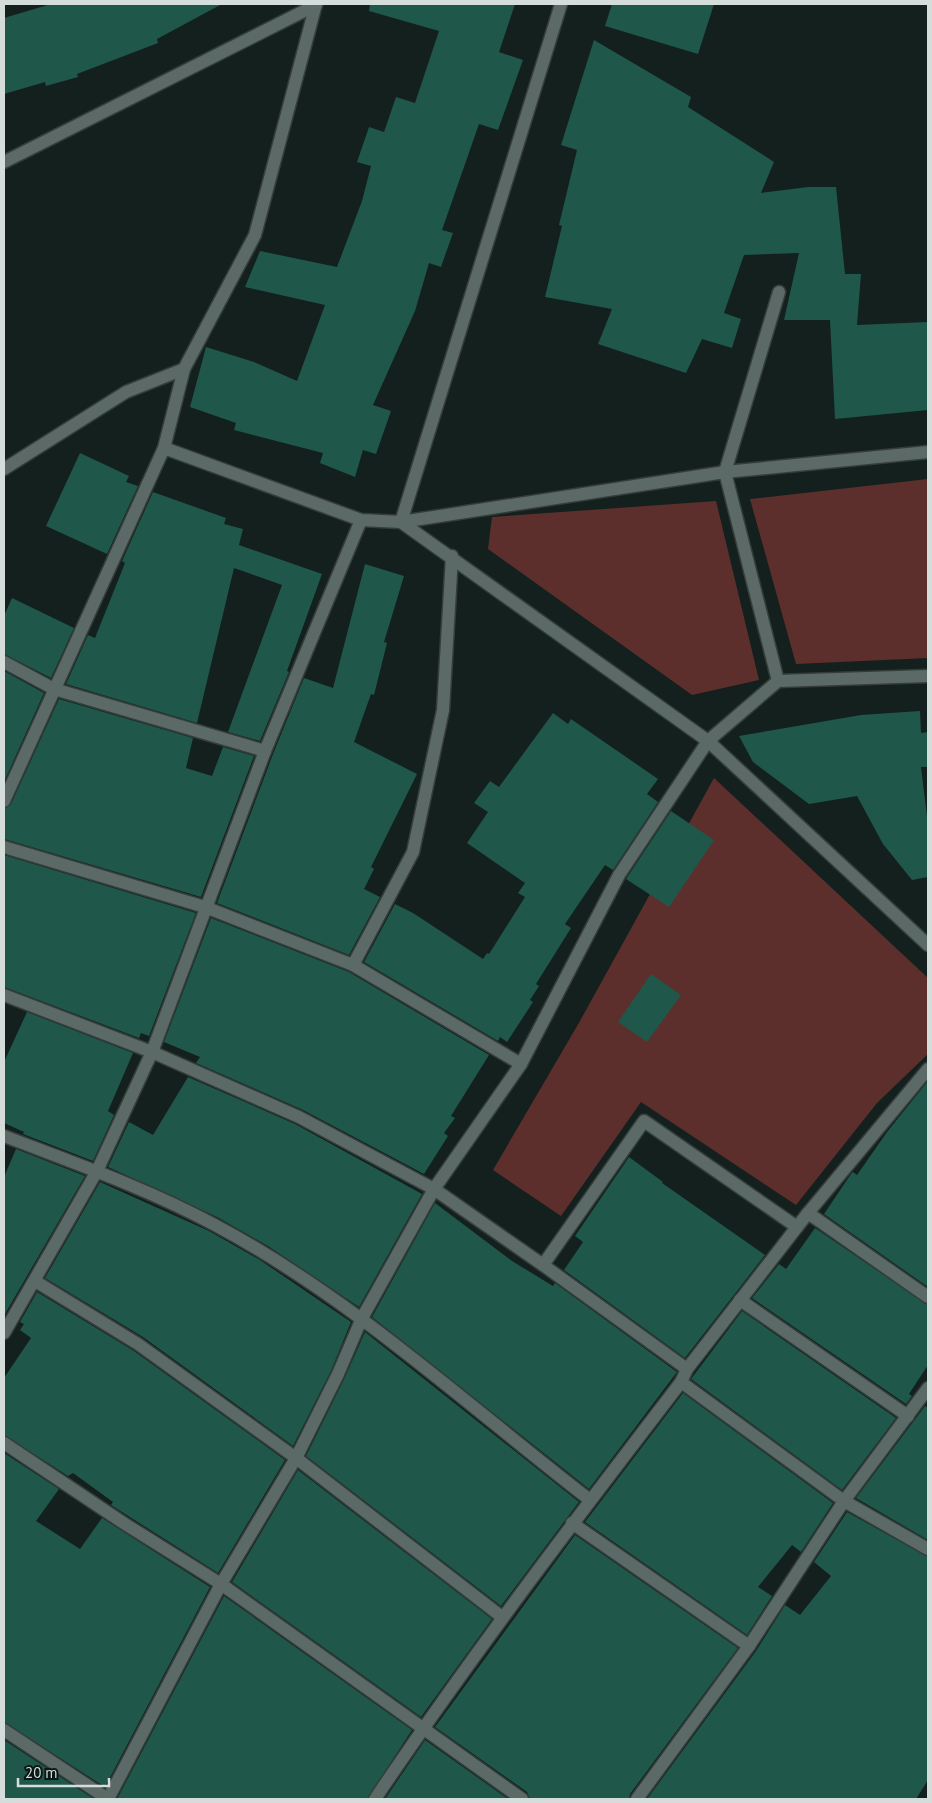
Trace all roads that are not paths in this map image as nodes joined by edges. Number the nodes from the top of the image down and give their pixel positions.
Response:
1 (316, 4) edge
2 (560, 4) edge
3 (4, 162) edge
4 (779, 292) dead end
5 (184, 370) junction
6 (164, 448) junction
7 (928, 452) edge
8 (4, 469) edge
9 (725, 472) junction
10 (361, 520) junction
11 (401, 522) junction
12 (452, 556) junction
13 (4, 662) edge
14 (928, 676) edge
15 (778, 681) junction
16 (54, 689) junction
17 (708, 740) junction
18 (265, 751) junction
19 (4, 801) edge
20 (4, 847) edge
21 (205, 907) junction
22 (928, 945) edge
23 (353, 965) junction
24 (4, 995) edge
25 (152, 1052) junction
26 (521, 1064) junction
27 (928, 1069) edge
28 (4, 1136) edge
29 (97, 1172) junction
30 (434, 1189) junction
31 (808, 1213) junction
32 (797, 1227) junction
33 (543, 1265) junction
34 (35, 1281) junction
35 (928, 1297) edge
36 (740, 1300) junction
37 (362, 1318) junction
38 (4, 1333) edge
39 (688, 1369) junction
40 (681, 1382) junction
41 (928, 1388) edge
42 (908, 1416) junction
43 (4, 1443) edge
44 (296, 1458) junction
45 (590, 1500) junction
46 (844, 1500) junction
47 (572, 1522) junction
48 (928, 1548) edge
49 (221, 1584) junction
50 (502, 1617) junction
51 (749, 1646) junction
52 (423, 1728) junction
53 (4, 1730) edge
54 (108, 1799) edge
55 (375, 1799) edge
56 (522, 1799) edge
57 (637, 1799) edge

1 - 3 street
1 - 5 street
2 - 11 street
4 - 9 street
5 - 6 street
5 - 8 street
6 - 10 street
6 - 16 street
7 - 9 street
9 - 11 street
9 - 15 street
10 - 11 street
10 - 18 street
11 - 12 street
12 - 17 street
12 - 23 street
13 - 16 street
14 - 15 street
15 - 17 street
16 - 18 street
16 - 19 street
17 - 22 street
17 - 26 street
18 - 21 street
20 - 21 street
21 - 23 street
21 - 25 street
23 - 26 street
24 - 25 street
25 - 29 street
25 - 30 street
26 - 30 street
27 - 31 street
28 - 29 street
29 - 34 street
29 - 37 street
30 - 33 street
30 - 37 street
31 - 32 street
31 - 35 street
32 - 33 street
32 - 36 street
33 - 39 street
34 - 38 street
34 - 44 street
36 - 39 street
36 - 42 street
37 - 44 street
37 - 45 street
39 - 40 street
40 - 45 street
40 - 46 street
41 - 42 street
42 - 46 street
43 - 49 street
44 - 49 street
44 - 50 street
45 - 47 street
46 - 48 street
46 - 51 street
47 - 50 street
47 - 51 street
49 - 52 street
49 - 54 street
50 - 52 street
51 - 57 street
52 - 55 street
52 - 56 street
53 - 54 street

